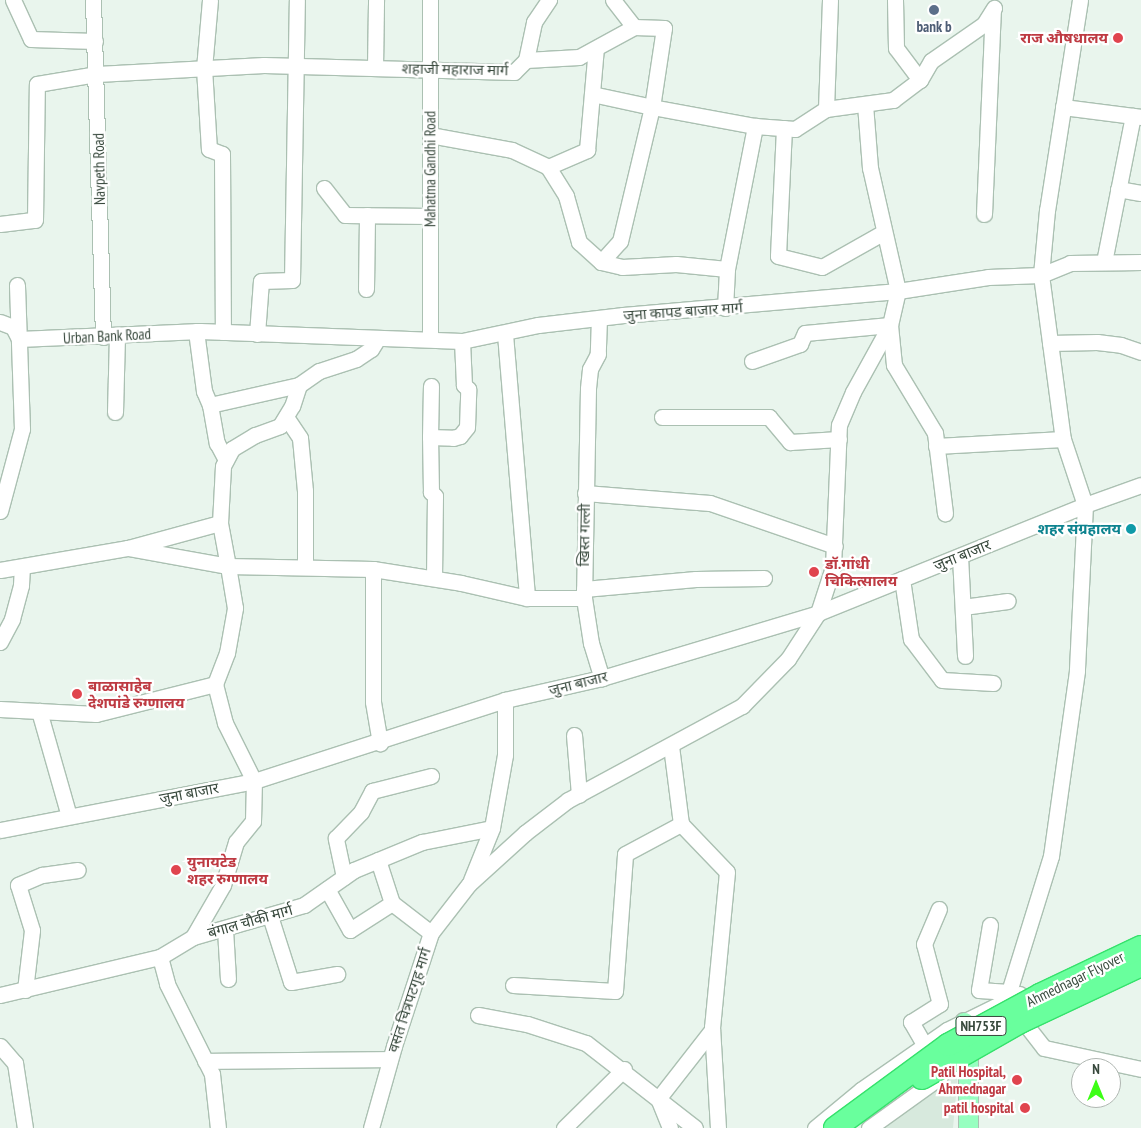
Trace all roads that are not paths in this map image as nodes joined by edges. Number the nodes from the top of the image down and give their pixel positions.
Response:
1 (13, 0) edge
2 (93, 0) edge
3 (210, 0) edge
4 (297, 0) edge
5 (376, 0) edge
6 (430, 0) edge
7 (549, 0) edge
8 (613, 0) edge
9 (830, 0) edge
10 (895, 0) edge
11 (1080, 0) edge
12 (994, 4) edge
13 (634, 27) junction
14 (95, 40) junction
15 (596, 48) junction
16 (526, 60) junction
17 (297, 66) junction
18 (375, 67) junction
19 (204, 68) junction
20 (430, 68) junction
21 (97, 74) junction
22 (920, 80) junction
23 (592, 94) junction
24 (865, 105) junction
25 (652, 107) junction
26 (1063, 107) junction
27 (826, 109) junction
28 (1137, 117) edge
29 (755, 126) junction
30 (784, 128) junction
31 (430, 135) junction
32 (548, 167) junction
33 (324, 188) dead end
34 (1118, 189) junction
35 (1141, 193) edge
36 (984, 214) dead end
37 (366, 215) junction
38 (430, 216) junction
39 (0, 224) edge
40 (884, 232) junction
41 (600, 262) junction
42 (1104, 262) junction
43 (1141, 262) edge
44 (726, 269) junction
45 (1042, 276) junction
46 (17, 285) dead end
47 (366, 290) dead end
48 (898, 291) junction
49 (725, 308) junction
50 (599, 318) junction
51 (0, 322) edge
52 (890, 325) junction
53 (196, 331) junction
54 (222, 332) junction
55 (257, 334) junction
56 (505, 334) junction
57 (110, 337) junction
58 (378, 338) junction
59 (430, 338) junction
60 (19, 339) junction
61 (462, 341) junction
62 (1050, 343) junction
63 (1141, 352) edge
64 (752, 361) dead end
65 (299, 385) junction
66 (431, 386) dead end
67 (210, 405) junction
68 (115, 412) dead end
69 (286, 417) junction
70 (662, 417) dead end
71 (430, 438) junction
72 (839, 439) junction
73 (1064, 439) junction
74 (936, 446) junction
75 (226, 460) junction
76 (1141, 485) edge
77 (584, 493) junction
78 (1085, 504) junction
79 (0, 511) edge
80 (945, 513) dead end
81 (220, 523) junction
82 (835, 546) junction
83 (128, 548) junction
84 (960, 556) junction
85 (228, 566) junction
86 (22, 567) junction
87 (306, 567) junction
88 (373, 569) junction
89 (0, 570) edge
90 (434, 578) junction
91 (764, 578) dead end
92 (902, 579) junction
93 (584, 594) junction
94 (527, 598) junction
95 (1008, 601) dead end
96 (962, 607) junction
97 (818, 613) junction
98 (0, 642) edge
99 (965, 656) dead end
100 (602, 678) junction
101 (993, 683) dead end
102 (214, 684) junction
103 (505, 700) junction
104 (0, 709) edge
105 (39, 711) junction
106 (574, 735) dead end
107 (380, 743) junction
108 (671, 746) junction
109 (431, 776) dead end
110 (254, 780) junction
111 (579, 795) junction
112 (69, 816) junction
113 (681, 824) junction
114 (492, 828) junction
115 (0, 830) edge
116 (378, 860) junction
117 (78, 870) dead end
118 (344, 877) junction
119 (469, 884) junction
120 (327, 889) junction
121 (392, 903) junction
122 (939, 909) dead end
123 (270, 916) junction
124 (990, 925) dead end
125 (225, 929) junction
126 (432, 932) junction
127 (193, 937) junction
128 (1141, 939) edge
129 (1141, 947) edge
130 (160, 957) junction
131 (1141, 965) edge
132 (337, 974) dead end
133 (1141, 974) edge
134 (228, 978) dead end
135 (513, 985) dead end
136 (25, 990) junction
137 (979, 990) junction
138 (0, 995) edge
139 (1010, 995) junction
140 (478, 1014) dead end
141 (972, 1017) junction
142 (1026, 1024) junction
143 (712, 1030) junction
144 (0, 1046) edge
145 (925, 1046) junction
146 (975, 1054) junction
147 (390, 1059) junction
148 (205, 1061) junction
149 (624, 1069) junction
150 (1141, 1069) edge
151 (658, 1099) junction
152 (25, 1128) edge
153 (218, 1128) edge
154 (371, 1128) edge
155 (564, 1128) edge
156 (670, 1128) edge
157 (695, 1128) edge
158 (718, 1128) edge
159 (815, 1128) edge
160 (834, 1128) edge
161 (858, 1128) edge
162 (869, 1128) edge
163 (968, 1128) edge

1 - 14 street
2 - 14 street, Navpeth Road
3 - 19 street
4 - 17 street
5 - 18 street
6 - 20 street, Mahatma Gandhi Road
7 - 16 street
8 - 13 street
9 - 27 street
10 - 22 street
11 - 26 street
12 - 22 street
12 - 36 street
13 - 15 street, शहाजी महाराज मार्ग
13 - 25 street
14 - 21 street, Navpeth Road
15 - 16 street, शहाजी महाराज मार्ग
15 - 23 street
16 - 20 street, शहाजी महाराज मार्ग
17 - 18 street, शहाजी महाराज मार्ग
17 - 19 street, शहाजी महाराज मार्ग
17 - 55 street
18 - 20 street, शहाजी महाराज मार्ग
19 - 21 street, शहाजी महाराज मार्ग
19 - 54 street
20 - 31 street, Mahatma Gandhi Road
21 - 39 street, शहाजी महाराज मार्ग
21 - 57 street, Navpeth Road
22 - 24 street
23 - 25 street
23 - 32 street
24 - 27 street
24 - 40 street
25 - 29 street
25 - 41 street
26 - 28 street
26 - 45 street
27 - 30 street
28 - 34 street
29 - 30 street
29 - 44 street
30 - 40 street
31 - 32 street
31 - 38 street, Mahatma Gandhi Road
32 - 41 street
33 - 37 street
34 - 35 street
34 - 42 street
37 - 38 street
37 - 47 street
38 - 59 street, Mahatma Gandhi Road
40 - 48 street
41 - 44 street
42 - 43 street, जुना कापड बाजार मार्ग
42 - 45 street, जुना कापड बाजार मार्ग
44 - 49 street
45 - 48 street, जुना कापड बाजार मार्ग
45 - 62 street
46 - 60 street
48 - 49 street, जुना कापड बाजार मार्ग
48 - 52 street
49 - 50 street, जुना कापड बाजार मार्ग
50 - 56 street, जुना कापड बाजार मार्ग
50 - 77 street, खिस्त गल्ली
51 - 60 street
52 - 64 street
52 - 72 street
52 - 74 street
53 - 54 street, Urban Bank Road
53 - 57 street, Urban Bank Road
53 - 67 street
54 - 55 street, जुना कापड बाजार मार्ग
55 - 58 street, जुना कापड बाजार मार्ग
56 - 61 street, जुना कापड बाजार मार्ग
56 - 94 street
57 - 60 street, Urban Bank Road
57 - 68 street, Navpeth Road
58 - 59 street, जुना कापड बाजार मार्ग
58 - 65 street
59 - 61 street, जुना कापड बाजार मार्ग
60 - 79 street
61 - 71 street
62 - 63 street
62 - 73 street
65 - 67 street
65 - 69 street
66 - 71 street
67 - 75 street
69 - 75 street
69 - 87 street
70 - 72 street
71 - 90 street
72 - 82 street
73 - 74 street
73 - 78 street
74 - 80 street
75 - 81 street
76 - 78 street, जुना बाजार
77 - 82 street
77 - 93 street, खिस्त गल्ली
78 - 84 street, जुना बाजार
78 - 139 street
81 - 83 street
81 - 85 street
82 - 97 street
83 - 85 street
83 - 86 street
84 - 92 street, जुना बाजार
84 - 96 street
85 - 87 street
85 - 102 street
86 - 89 street
86 - 98 street
87 - 88 street
88 - 90 street
88 - 107 street
90 - 94 street
91 - 93 street
92 - 97 street, जुना बाजार
92 - 101 street
93 - 94 street
93 - 100 street, खिस्त गल्ली
95 - 96 street
96 - 99 street
97 - 100 street, जुना बाजार
97 - 108 street
100 - 103 street, जुना बाजार
102 - 105 street
102 - 110 street
103 - 107 street, जुना बाजार
103 - 114 street
104 - 105 street
105 - 112 street
106 - 111 street
107 - 110 street, जुना बाजार
108 - 111 street
108 - 113 street
109 - 118 street
110 - 112 street, जुना बाजार
110 - 127 street
111 - 119 street
112 - 115 street, जुना बाजार
113 - 135 street
113 - 143 street
114 - 116 street, बंगाल चौकी मार्ग
114 - 119 street
116 - 118 street, बंगाल चौकी मार्ग
116 - 121 street
117 - 136 street
118 - 120 street, बंगाल चौकी मार्ग
119 - 126 street, वसंत चित्रपटगृह मार्ग
120 - 121 street
120 - 123 street, बंगाल चौकी मार्ग
121 - 126 street
122 - 145 street
123 - 125 street, बंगाल चौकी मार्ग
123 - 132 street
124 - 137 street
125 - 127 street, बंगाल चौकी मार्ग
125 - 134 street
126 - 147 street, वसंत चित्रपटगृह मार्ग
127 - 130 street, बंगाल चौकी मार्ग
128 - 139 street
129 - 160 highway, Ahmednagar Flyover / NH753F, bridge
130 - 136 street, बंगाल चौकी मार्ग
130 - 148 street
131 - 161 highway, Ahmednagar Flyover / NH753F, bridge
133 - 142 street
136 - 138 street, बंगाल चौकी मार्ग
137 - 139 street
137 - 141 street
139 - 141 street
139 - 142 street
140 - 149 street
141 - 145 street
141 - 146 main road
142 - 146 street
142 - 150 street
143 - 151 street
143 - 158 street
144 - 152 street
145 - 159 street
146 - 162 street
146 - 163 main road
147 - 148 street
147 - 154 street, वसंत चित्रपटगृह मार्ग
148 - 153 street
149 - 151 street
149 - 155 street
151 - 156 street
151 - 157 street

